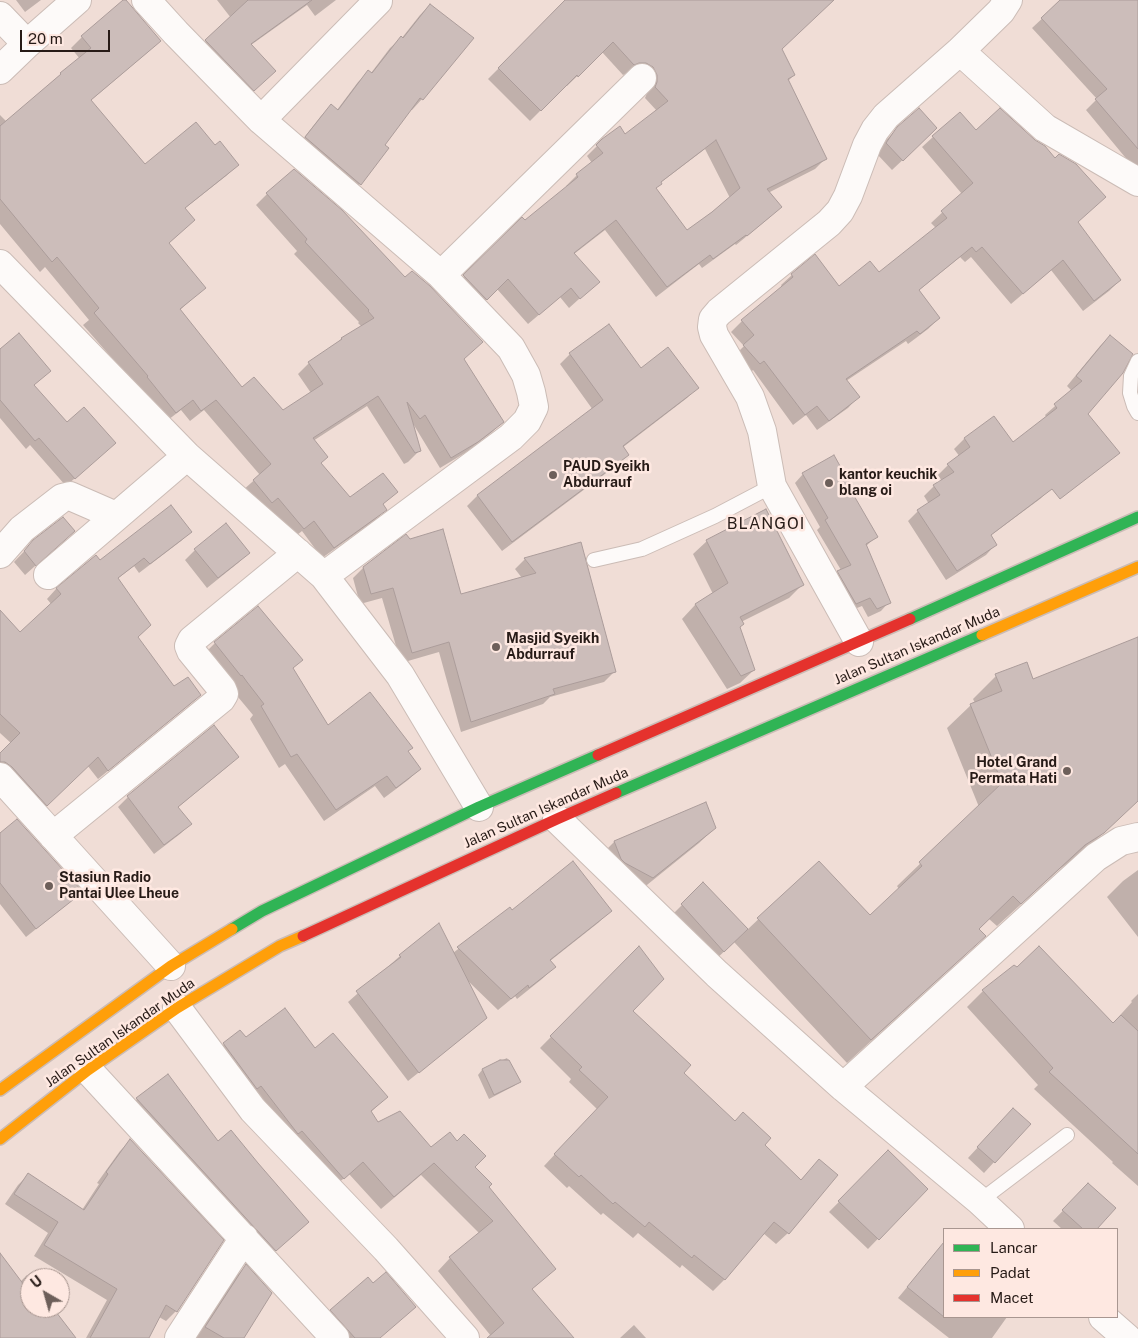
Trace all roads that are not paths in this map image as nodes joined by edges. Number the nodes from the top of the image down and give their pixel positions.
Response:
1 (77, 0) edge
2 (146, 0) edge
3 (1008, 0) edge
4 (378, 1) edge
5 (0, 16) edge
6 (27, 44) junction
7 (960, 51) junction
8 (0, 70) edge
9 (642, 78) dead end
10 (261, 120) junction
11 (1138, 182) edge
12 (0, 264) edge
13 (441, 275) junction
14 (1138, 361) edge
15 (1138, 412) edge
16 (187, 456) junction
17 (772, 486) junction
18 (116, 516) junction
19 (1138, 517) edge
20 (298, 552) junction
21 (0, 554) edge
22 (594, 560) dead end
23 (1138, 567) edge
24 (48, 575) dead end
25 (324, 576) junction
26 (859, 642) junction
27 (0, 777) edge
28 (479, 807) junction
29 (557, 819) junction
30 (53, 836) junction
31 (1138, 837) edge
32 (171, 966) junction
33 (177, 1008) junction
34 (88, 1070) junction
35 (844, 1087) junction
36 (0, 1090) edge
37 (1067, 1135) dead end
38 (0, 1139) edge
39 (980, 1201) junction
40 (1009, 1228) edge
41 (244, 1238) junction
42 (179, 1338) edge
43 (335, 1338) edge
44 (465, 1338) edge

1 - 6 street
2 - 10 street
3 - 7 street
4 - 10 street
5 - 6 street
6 - 8 street
7 - 11 street
7 - 17 street
9 - 13 street
10 - 13 street
12 - 16 street
13 - 25 street
14 - 15 lane
16 - 18 street
16 - 20 street
17 - 22 lane
17 - 26 street
18 - 21 street
18 - 24 street
19 - 26 highway, Jalan Sultan Iskandar Muda
20 - 25 street
20 - 30 street
23 - 29 highway, Jalan Sultan Iskandar Muda
25 - 28 street
26 - 28 highway, Jalan Sultan Iskandar Muda
27 - 30 street
28 - 32 highway, Jalan Sultan Iskandar Muda
29 - 33 highway, Jalan Sultan Iskandar Muda
29 - 35 street
30 - 32 street
31 - 35 street
32 - 36 highway, Jalan Sultan Iskandar Muda
33 - 34 highway, Jalan Sultan Iskandar Muda
33 - 44 street
34 - 38 highway, Jalan Sultan Iskandar Muda
34 - 41 street
35 - 39 street
37 - 39 lane
39 - 40 street
41 - 42 street
41 - 43 street

